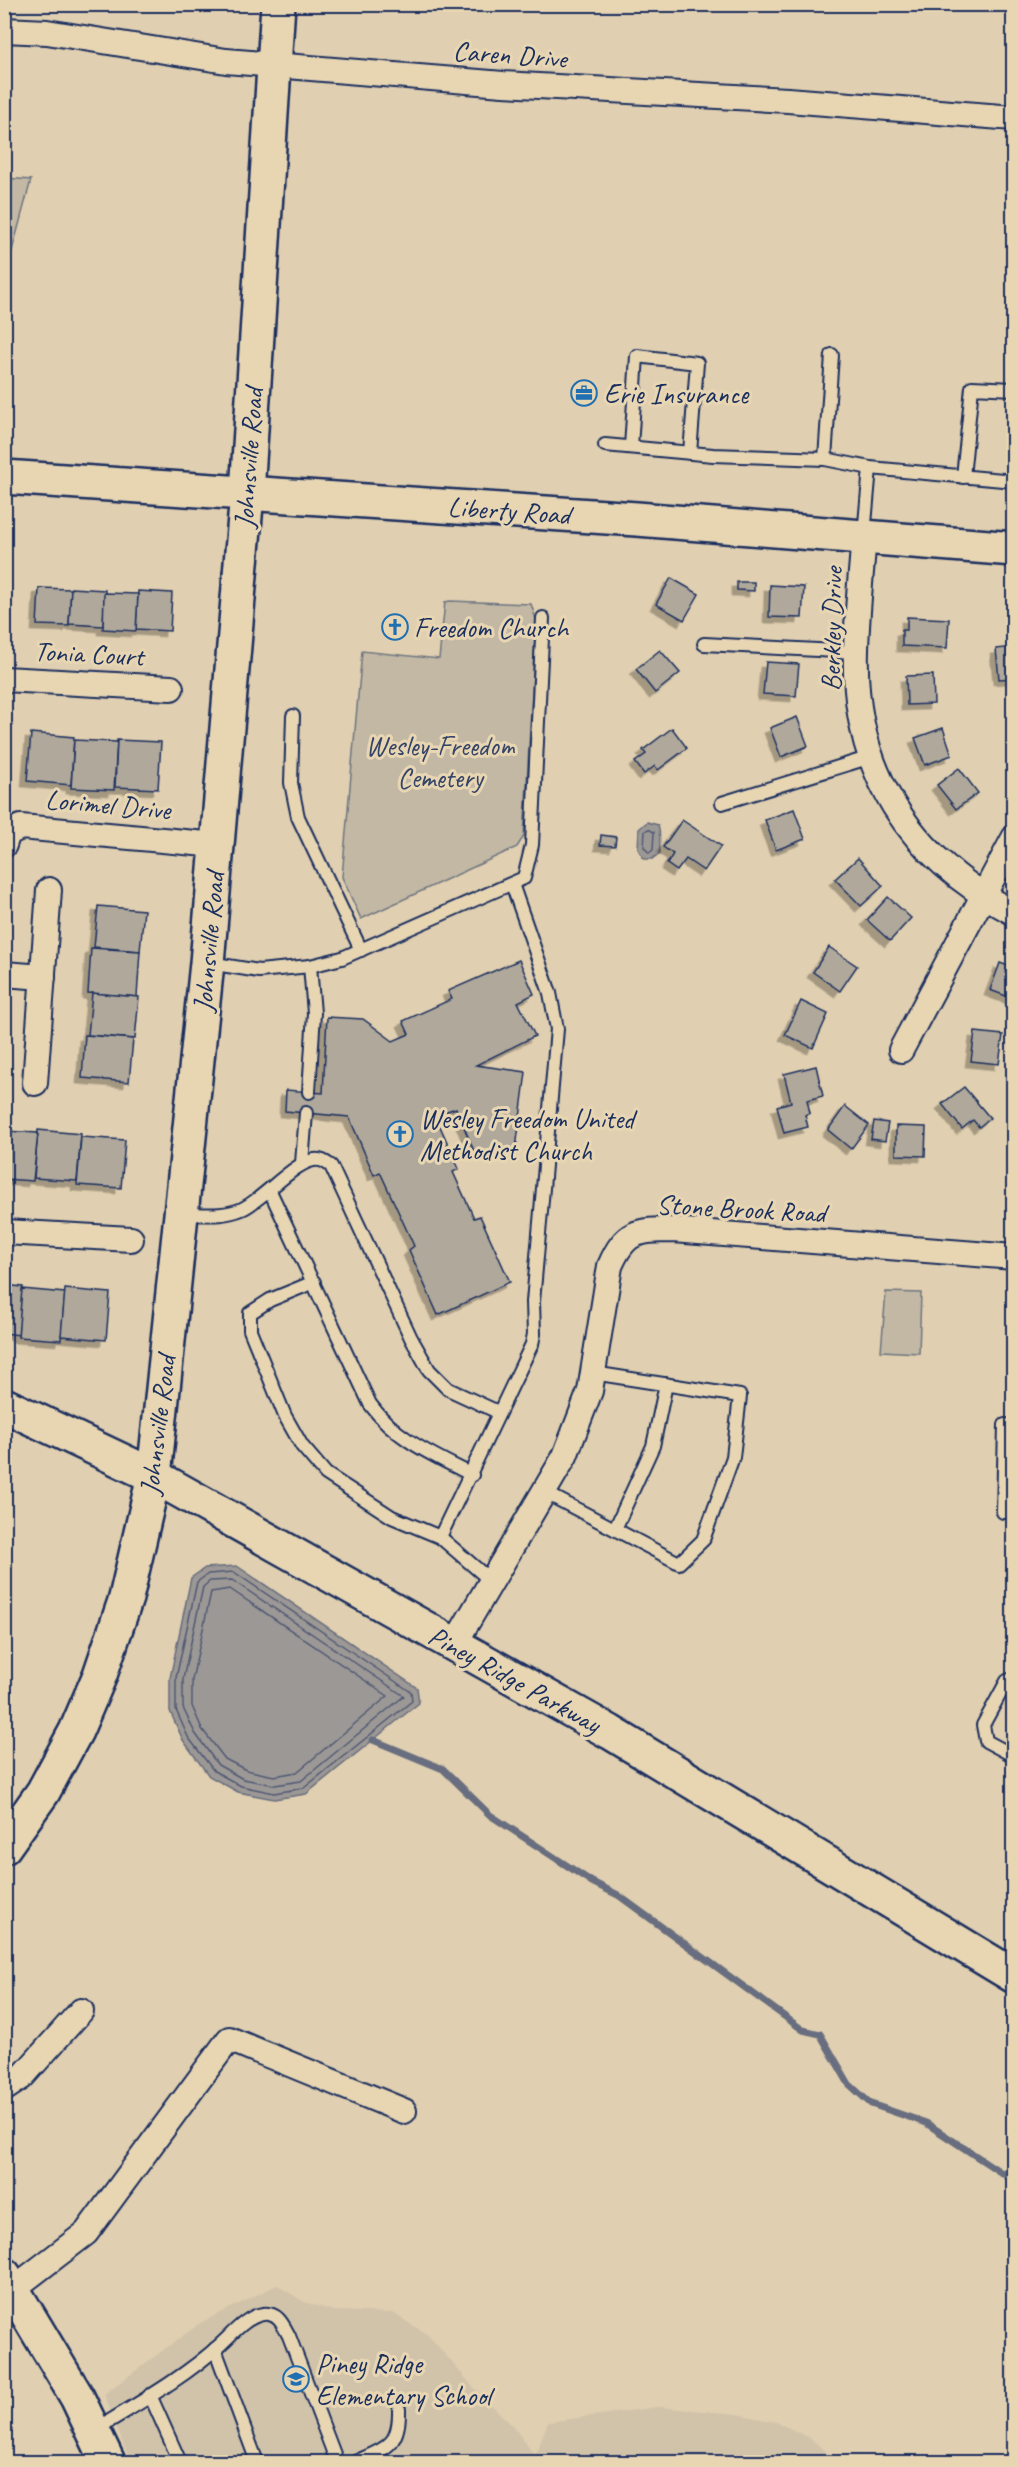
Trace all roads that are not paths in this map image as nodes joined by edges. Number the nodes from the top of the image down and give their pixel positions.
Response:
1 (278, 4) edge
2 (4, 30) edge
3 (272, 64) junction
4 (1014, 118) edge
5 (832, 355) dead end
6 (1014, 389) edge
7 (605, 445) dead end
8 (631, 447) junction
9 (690, 453) junction
10 (825, 459) junction
11 (870, 468) junction
12 (4, 477) edge
13 (963, 477) junction
14 (1014, 481) edge
15 (247, 493) junction
16 (864, 536) junction
17 (1014, 549) edge
18 (543, 618) dead end
19 (704, 644) dead end
20 (856, 652) junction
21 (4, 679) edge
22 (171, 688) dead end
23 (293, 716) dead end
24 (871, 757) junction
25 (722, 803) dead end
26 (6, 835) edge
27 (1014, 838) edge
28 (217, 844) junction
29 (512, 884) junction
30 (49, 890) dead end
31 (983, 896) junction
32 (1014, 913) edge
33 (361, 950) junction
34 (207, 963) junction
35 (310, 966) junction
36 (4, 974) edge
37 (43, 977) junction
38 (901, 1050) dead end
39 (35, 1083) dead end
40 (309, 1092) dead end
41 (306, 1113) dead end
42 (302, 1163) junction
43 (270, 1191) junction
44 (181, 1214) junction
45 (4, 1232) edge
46 (131, 1239) dead end
47 (1014, 1257) edge
48 (314, 1282) junction
49 (593, 1373) junction
50 (666, 1384) junction
51 (4, 1405) edge
52 (498, 1412) junction
53 (1014, 1426) edge
54 (472, 1475) junction
55 (154, 1476) junction
56 (544, 1492) junction
57 (1014, 1512) edge
58 (615, 1529) junction
59 (440, 1537) junction
60 (491, 1581) junction
61 (454, 1645) junction
62 (1014, 1678) edge
63 (1014, 1756) edge
64 (4, 1847) edge
65 (1014, 1976) edge
66 (81, 2011) dead end
67 (4, 2089) edge
68 (404, 2111) dead end
69 (9, 2282) edge
70 (215, 2349) junction
71 (150, 2395) junction
72 (399, 2409) dead end
73 (94, 2431) junction
74 (108, 2463) edge
75 (180, 2463) edge
76 (256, 2463) edge
77 (337, 2463) edge
78 (355, 2463) edge

1 - 3 street, Johnsville Road
2 - 3 street, Caren Drive
3 - 4 street, Caren Drive
3 - 15 street, Johnsville Road
5 - 10 lane
6 - 13 lane
7 - 8 lane
8 - 9 lane
8 - 9 lane
9 - 10 lane
10 - 11 lane
11 - 13 lane
11 - 16 lane
12 - 15 street, Liberty Road
13 - 14 lane
15 - 16 street, Liberty Road
15 - 28 street, Johnsville Road
16 - 17 street, Liberty Road
16 - 20 street, Berkley Drive
18 - 29 lane
19 - 20 lane
20 - 24 street, Berkley Drive
21 - 22 street, Tonia Court
23 - 33 lane
24 - 25 lane
24 - 31 street, Berkley Drive
26 - 28 street, Lorimel Drive
27 - 31 street
28 - 34 street, Johnsville Road
29 - 33 lane
29 - 52 lane
30 - 37 street
31 - 32 street, Berkley Drive
31 - 38 street
33 - 35 lane
34 - 35 lane
34 - 44 street, Johnsville Road
35 - 40 lane
36 - 37 street
37 - 39 street
41 - 42 lane
42 - 43 lane
42 - 52 lane
43 - 44 lane
43 - 48 lane
44 - 55 street, Johnsville Road
45 - 46 street
47 - 49 street, Stone Brook Road
48 - 54 lane
48 - 59 lane
49 - 50 lane
49 - 56 street, Stone Brook Road
50 - 58 lane
50 - 58 lane
51 - 55 street, Piney Ridge Parkway
52 - 54 lane
53 - 57 lane
54 - 59 lane
55 - 61 street, Piney Ridge Parkway
55 - 64 street, Johnsville Road
56 - 58 lane
56 - 60 street, Stone Brook Road
59 - 60 lane
60 - 61 street, Stone Brook Road
61 - 65 street, Piney Ridge Parkway
62 - 63 lane
66 - 67 street
68 - 69 street
69 - 73 street
70 - 71 lane
70 - 76 lane
70 - 77 lane
71 - 73 lane
71 - 75 lane
72 - 78 lane
73 - 74 street

